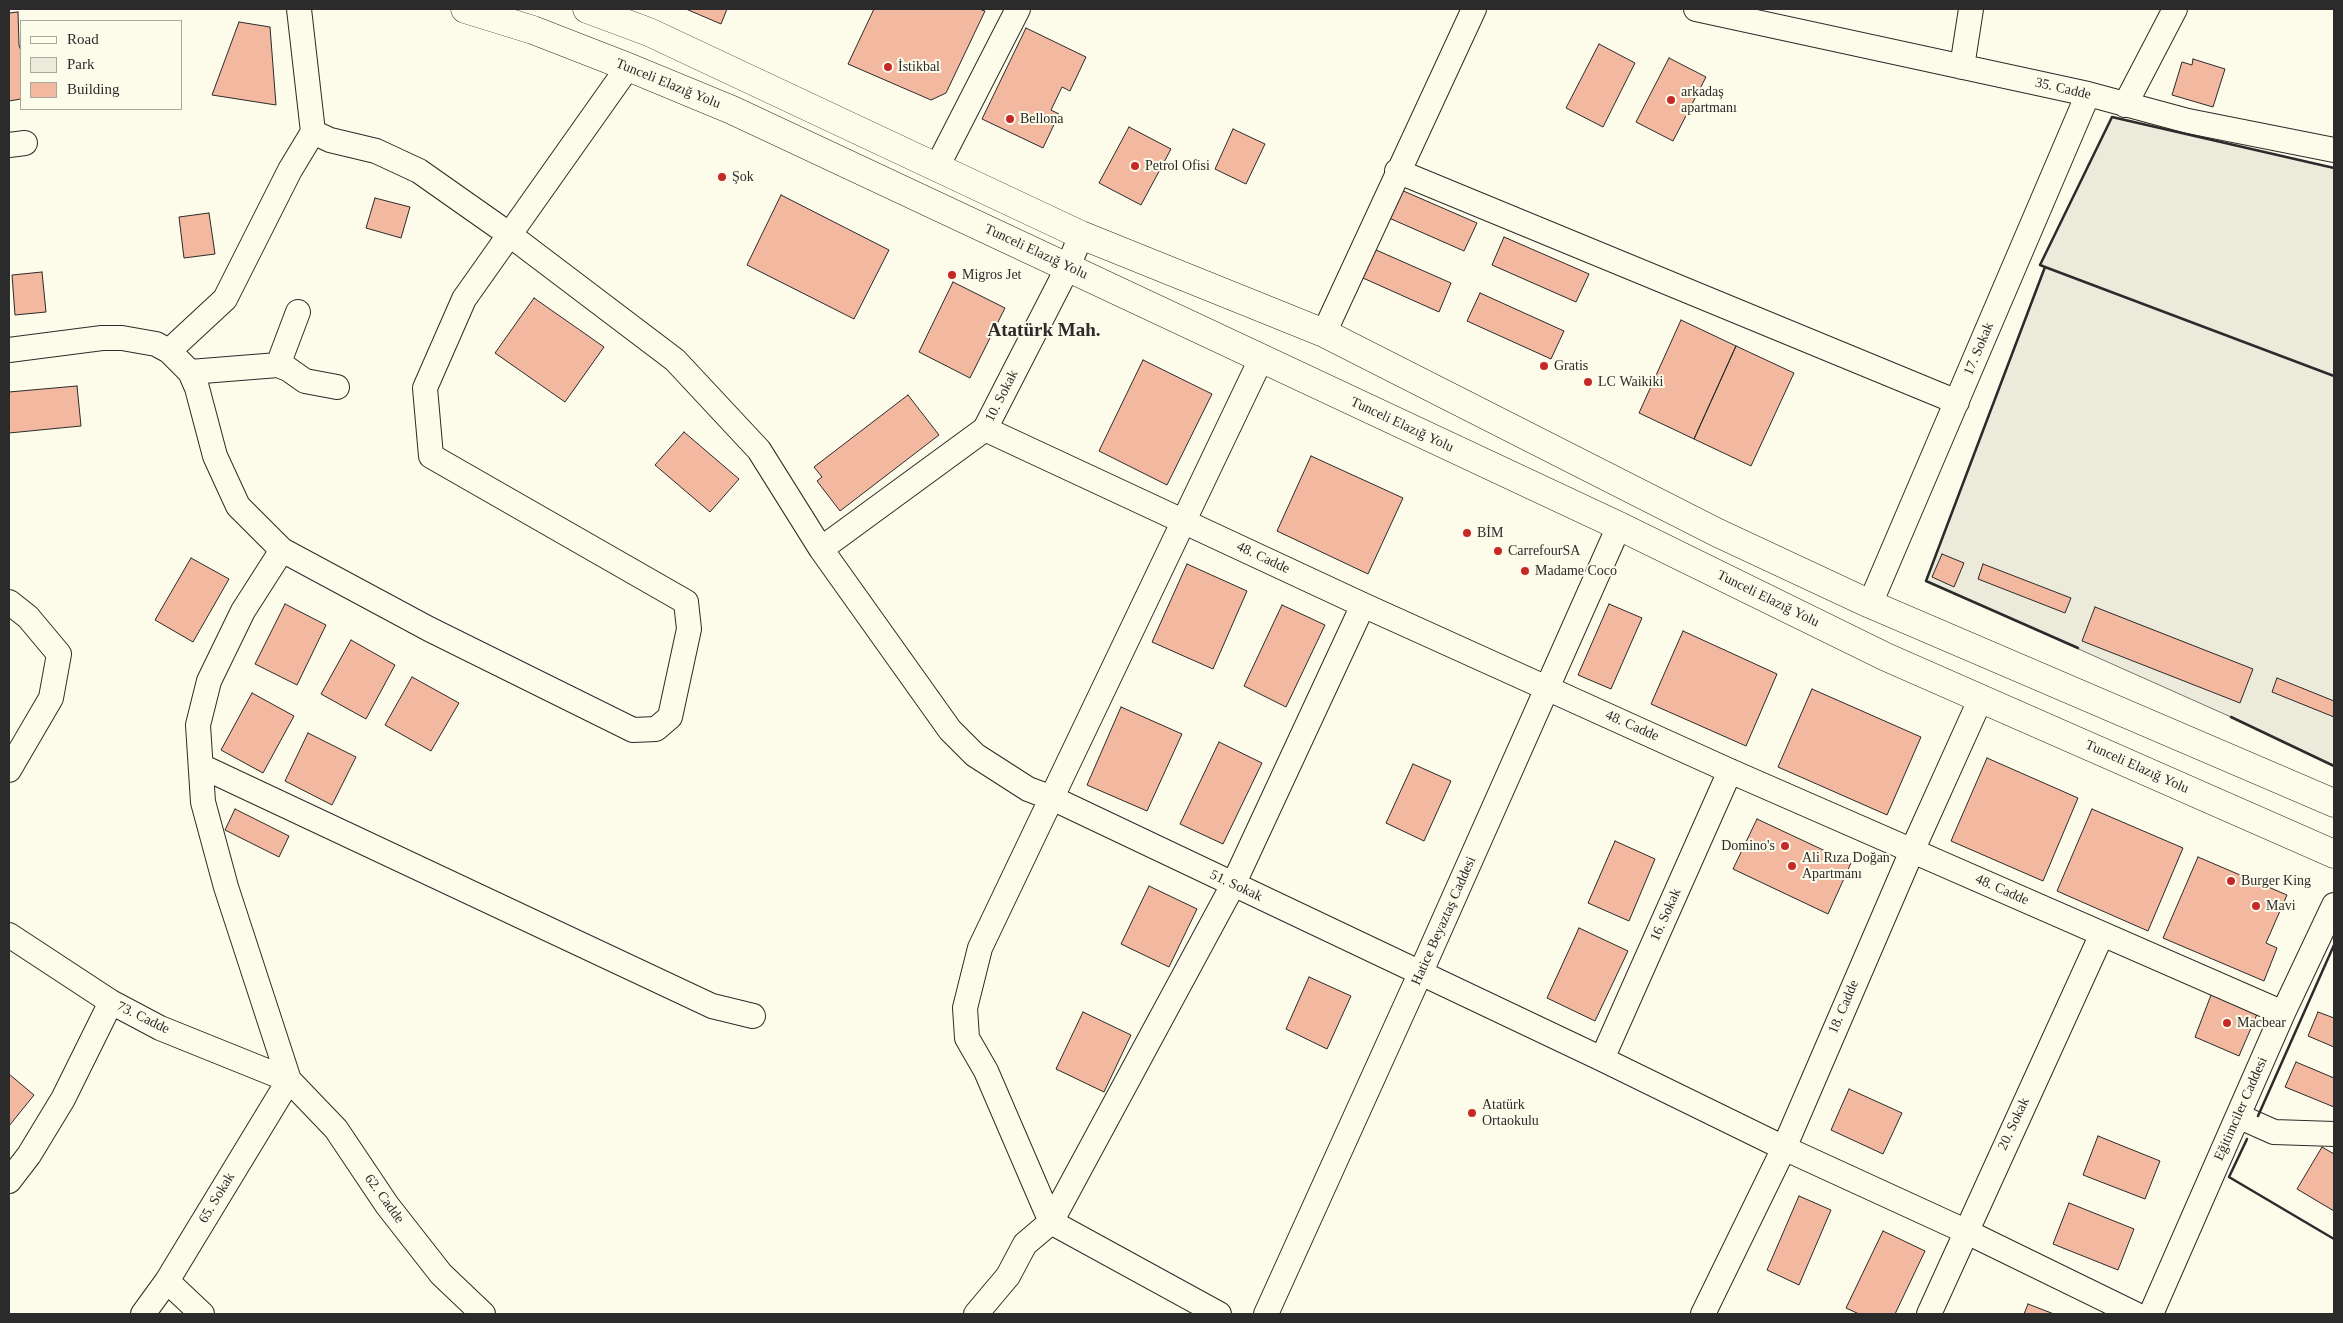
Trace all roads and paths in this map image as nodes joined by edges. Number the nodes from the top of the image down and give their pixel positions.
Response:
1 (299, 9) edge
2 (465, 9) edge
3 (1018, 9) edge
4 (1474, 9) edge
5 (1696, 9) edge
6 (1971, 9) edge
7 (2175, 9) edge
8 (596, 10) edge
9 (628, 67) junction
10 (1962, 67) junction
11 (2088, 94) junction
12 (2125, 105) junction
13 (313, 132) junction
14 (2334, 150) edge
15 (937, 168) junction
16 (1397, 171) junction
17 (510, 235) junction
18 (1081, 235) junction
19 (1068, 267) junction
20 (298, 312) dead end
21 (1324, 333) junction
22 (9, 350) edge
23 (169, 351) junction
24 (1261, 359) junction
25 (278, 366) junction
26 (190, 372) junction
27 (337, 387) dead end
28 (1956, 402) junction
29 (985, 429) junction
30 (1183, 521) junction
31 (1619, 526) junction
32 (822, 549) junction
33 (282, 550) junction
34 (9, 602) edge
35 (1870, 604) junction
36 (1363, 605) junction
37 (1548, 688) junction
38 (1981, 698) junction
39 (200, 766) junction
40 (9, 770) edge
41 (1730, 771) junction
42 (1052, 798) junction
43 (2334, 803) edge
44 (1912, 851) junction
45 (2334, 854) edge
46 (1233, 885) junction
47 (2334, 905) edge
48 (2102, 934) junction
49 (9, 935) edge
50 (1420, 974) junction
51 (111, 1002) junction
52 (2283, 1014) junction
53 (753, 1016) dead end
54 (1602, 1059) junction
55 (289, 1080) junction
56 (2238, 1116) junction
57 (2334, 1134) edge
58 (1784, 1148) junction
59 (9, 1181) edge
60 (1051, 1222) junction
61 (1965, 1231) junction
62 (167, 1281) junction
63 (143, 1314) edge
64 (202, 1314) edge
65 (483, 1314) edge
66 (976, 1314) edge
67 (1219, 1314) edge
68 (1266, 1314) edge
69 (1703, 1314) edge
70 (1929, 1314) edge
71 (2135, 1314) edge
72 (2150, 1314) edge

1 - 13 street
2 - 9 main road, Tunceli Elazığ Yolu
3 - 15 street
4 - 16 street
5 - 10 street, 35. Cadde
6 - 10 street
7 - 12 street
8 - 15 main road
9 - 17 street
9 - 19 main road, Tunceli Elazığ Yolu
10 - 11 street, 35. Cadde
11 - 12 street, 35. Cadde
11 - 28 street, 17. Sokak
12 - 14 street, 35. Cadde
13 - 17 street, 51. Sokak
13 - 23 street
15 - 18 main road
16 - 21 street
16 - 28 street
17 - 32 street, 51. Sokak
17 - 33 street
18 - 19 street, 10. Sokak
18 - 21 main road
19 - 24 main road, Tunceli Elazığ Yolu
19 - 29 street, 10. Sokak
20 - 25 street
21 - 35 main road
22 - 23 street
23 - 26 street
24 - 30 street
24 - 31 main road, Tunceli Elazığ Yolu
25 - 26 street
25 - 27 street
26 - 33 street
28 - 35 street, 17. Sokak
29 - 30 street, 48. Cadde
29 - 32 street, 10. Sokak
30 - 36 street, 48. Cadde
30 - 42 street
31 - 37 street, Hatice Beyaztaş Caddesi
31 - 38 main road, Tunceli Elazığ Yolu
32 - 42 street, 51. Sokak
33 - 39 street
34 - 40 street
35 - 43 main road
36 - 37 street, 48. Cadde
36 - 46 street
37 - 41 street, 48. Cadde
37 - 50 street, Hatice Beyaztaş Caddesi
38 - 44 street, 18. Cadde
38 - 45 main road, Tunceli Elazığ Yolu
39 - 53 street
39 - 55 street
41 - 44 street, 48. Cadde
41 - 54 street, 16. Sokak
42 - 46 street, 51. Sokak
42 - 60 street
44 - 48 street, 48. Cadde
44 - 58 street, 18. Cadde
46 - 50 street, 51. Sokak
46 - 60 street
47 - 52 street, Eğitimciler Caddesi
48 - 52 street, 48. Cadde
48 - 61 street, 20. Sokak
49 - 51 street, 73. Cadde
50 - 54 street, 51. Sokak
50 - 68 street, Hatice Beyaztaş Caddesi
51 - 55 street, 73. Cadde
51 - 59 street
52 - 56 street, Eğitimciler Caddesi
54 - 58 street, 51. Sokak
55 - 62 street, 65. Sokak
55 - 65 street, 62. Cadde
56 - 57 street
56 - 72 street, Eğitimciler Caddesi
58 - 61 street, 51. Sokak
58 - 69 street, 18. Cadde
60 - 66 street
60 - 67 street
61 - 70 street, 20. Sokak
61 - 71 street, 51. Sokak
62 - 63 street, 65. Sokak
62 - 64 street

